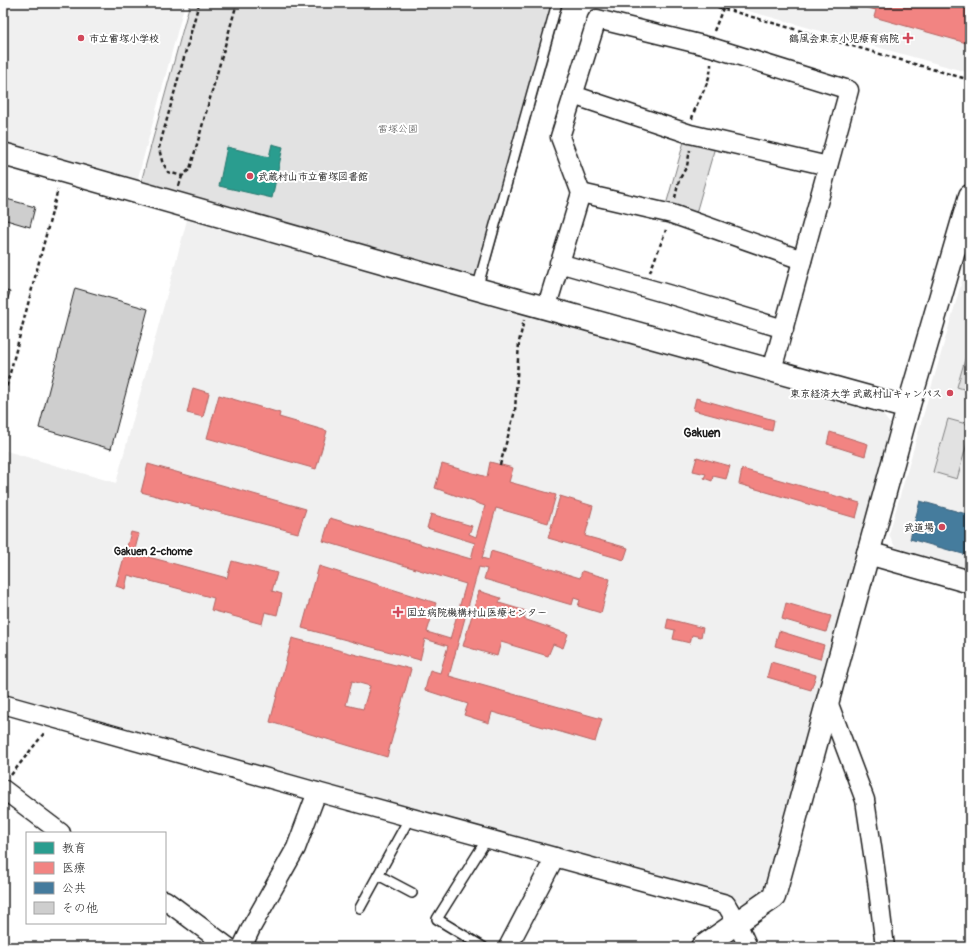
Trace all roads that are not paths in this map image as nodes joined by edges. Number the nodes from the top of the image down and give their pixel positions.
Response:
1 (557, 3) edge
2 (573, 95) junction
3 (3, 154) edge
4 (828, 166) junction
5 (581, 192) junction
6 (970, 196) edge
7 (802, 260) junction
8 (559, 263) junction
9 (477, 289) junction
10 (536, 311) junction
11 (784, 330) junction
12 (772, 370) junction
13 (908, 408) junction
14 (868, 554) junction
15 (970, 582) edge
16 (827, 699) junction
17 (3, 704) edge
18 (5, 784) edge
19 (317, 792) junction
20 (410, 817) junction
21 (60, 832) edge
22 (487, 838) junction
23 (555, 857) junction
24 (378, 875) junction
25 (412, 893) dead end
26 (166, 901) edge
27 (360, 908) dead end
28 (737, 923) junction
29 (228, 947) edge
30 (242, 947) edge
31 (483, 947) edge
32 (508, 947) edge
33 (702, 947) edge
34 (748, 947) edge
35 (885, 947) edge

1 - 9 lane
2 - 4 street
2 - 4 street
2 - 5 street
3 - 9 street
4 - 7 street
5 - 7 street
5 - 8 street
6 - 13 street
7 - 11 street
8 - 10 street
8 - 11 street
9 - 10 street
10 - 12 street
11 - 12 street
12 - 13 street
13 - 14 street
14 - 15 street
14 - 16 street
16 - 28 street
16 - 35 street
17 - 19 street
18 - 21 street
19 - 20 street
19 - 30 street
20 - 22 street
20 - 24 lane
22 - 23 street
22 - 31 lane
23 - 28 street
23 - 32 street
24 - 25 lane
24 - 27 lane
26 - 29 street
28 - 33 street
28 - 34 street

